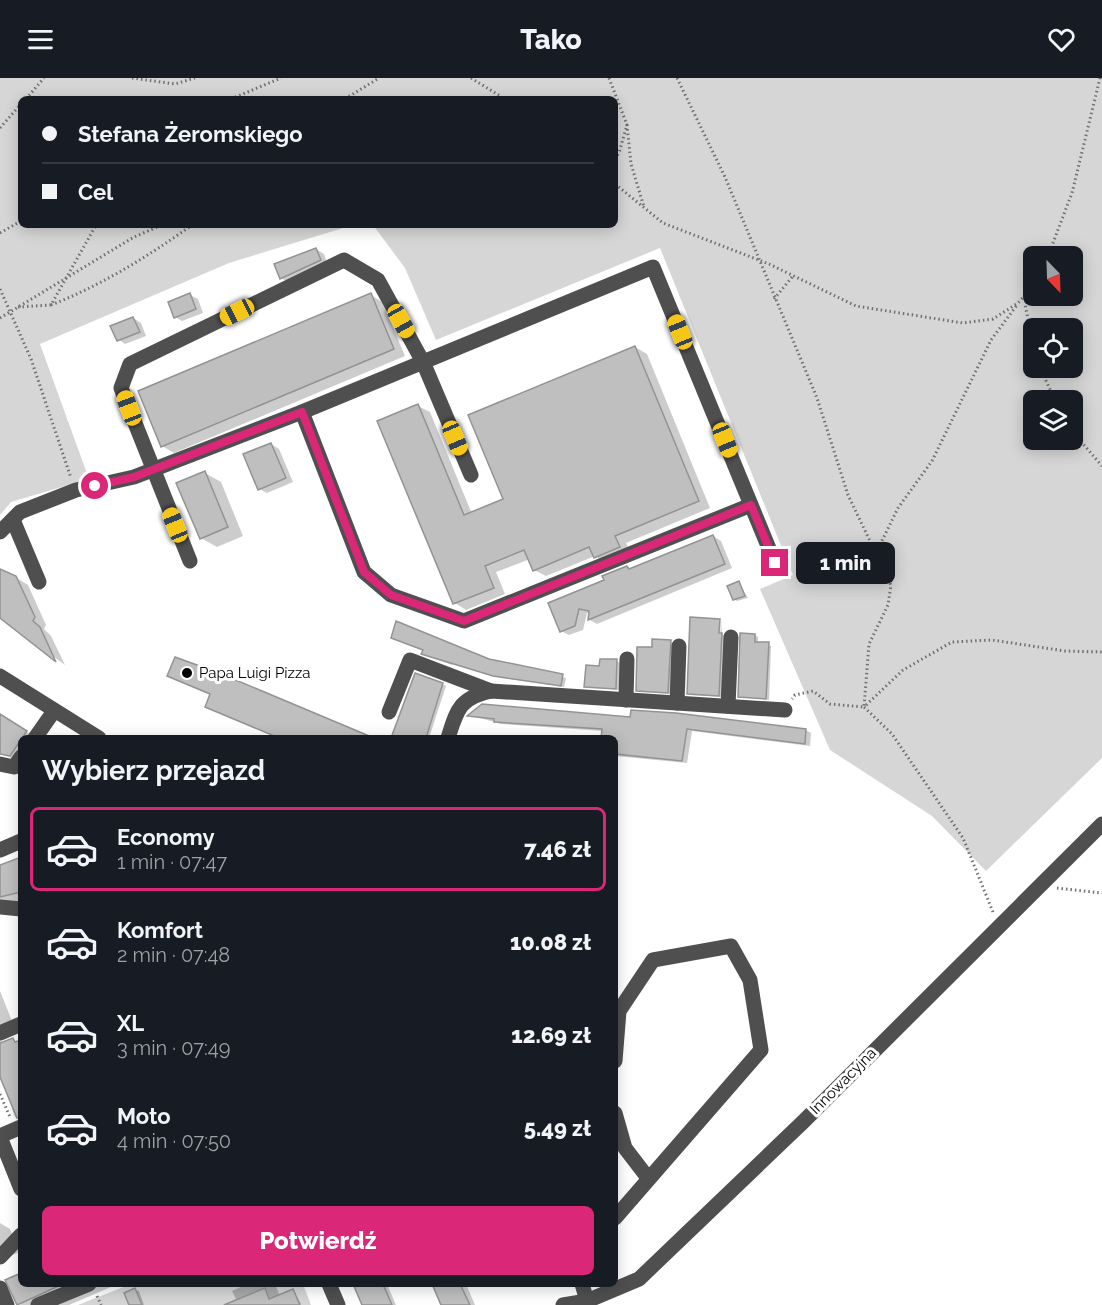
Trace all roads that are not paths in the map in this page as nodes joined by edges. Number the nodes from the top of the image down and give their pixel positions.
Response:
1 (423, 362) junction
2 (302, 412) junction
3 (152, 470) junction
4 (471, 475) dead end
5 (751, 505) junction
6 (13, 520) junction
7 (0, 532) edge
8 (190, 561) dead end
9 (775, 563) dead end
10 (39, 582) dead end
11 (731, 637) dead end
12 (679, 646) dead end
13 (627, 659) dead end
14 (0, 676) edge
15 (491, 691) junction
16 (626, 700) junction
17 (677, 703) junction
18 (728, 706) junction
19 (785, 710) road end
20 (54, 711) junction
21 (389, 712) dead end
22 (37, 735) edge
23 (94, 735) edge
24 (449, 735) edge
25 (18, 761) edge
26 (0, 764) edge
27 (1102, 824) edge
28 (18, 842) edge
29 (0, 850) edge
30 (0, 907) edge
31 (18, 909) edge
32 (618, 1024) edge
33 (18, 1025) edge
34 (0, 1033) edge
35 (618, 1124) edge
36 (18, 1128) edge
37 (0, 1137) edge
38 (648, 1178) junction
39 (18, 1182) edge
40 (618, 1214) edge
41 (18, 1238) edge
42 (0, 1257) edge
43 (330, 1287) edge
44 (583, 1287) edge
45 (0, 1288) edge
46 (92, 1289) edge
47 (586, 1301) junction
48 (7, 1305) edge
49 (38, 1305) edge
50 (338, 1305) edge
51 (562, 1305) edge

1 - 2 street
1 - 3 street
1 - 4 street
1 - 5 street
2 - 3 street
2 - 5 street
3 - 6 street
3 - 8 street
5 - 9 street
6 - 7 street
6 - 10 street
11 - 18 street
12 - 17 street
13 - 16 street
14 - 20 street
15 - 16 street
15 - 21 street
15 - 24 street
16 - 17 street
17 - 18 street
18 - 19 street
20 - 22 street
20 - 23 street
25 - 26 street
27 - 47 street, Innowacyjna
28 - 29 street
30 - 31 street
32 - 38 street
33 - 34 street
35 - 38 street
36 - 37 street
37 - 39 street
38 - 40 street
41 - 42 street
43 - 50 street
44 - 47 street
45 - 48 street
46 - 49 street
47 - 51 street, Innowacyjna

